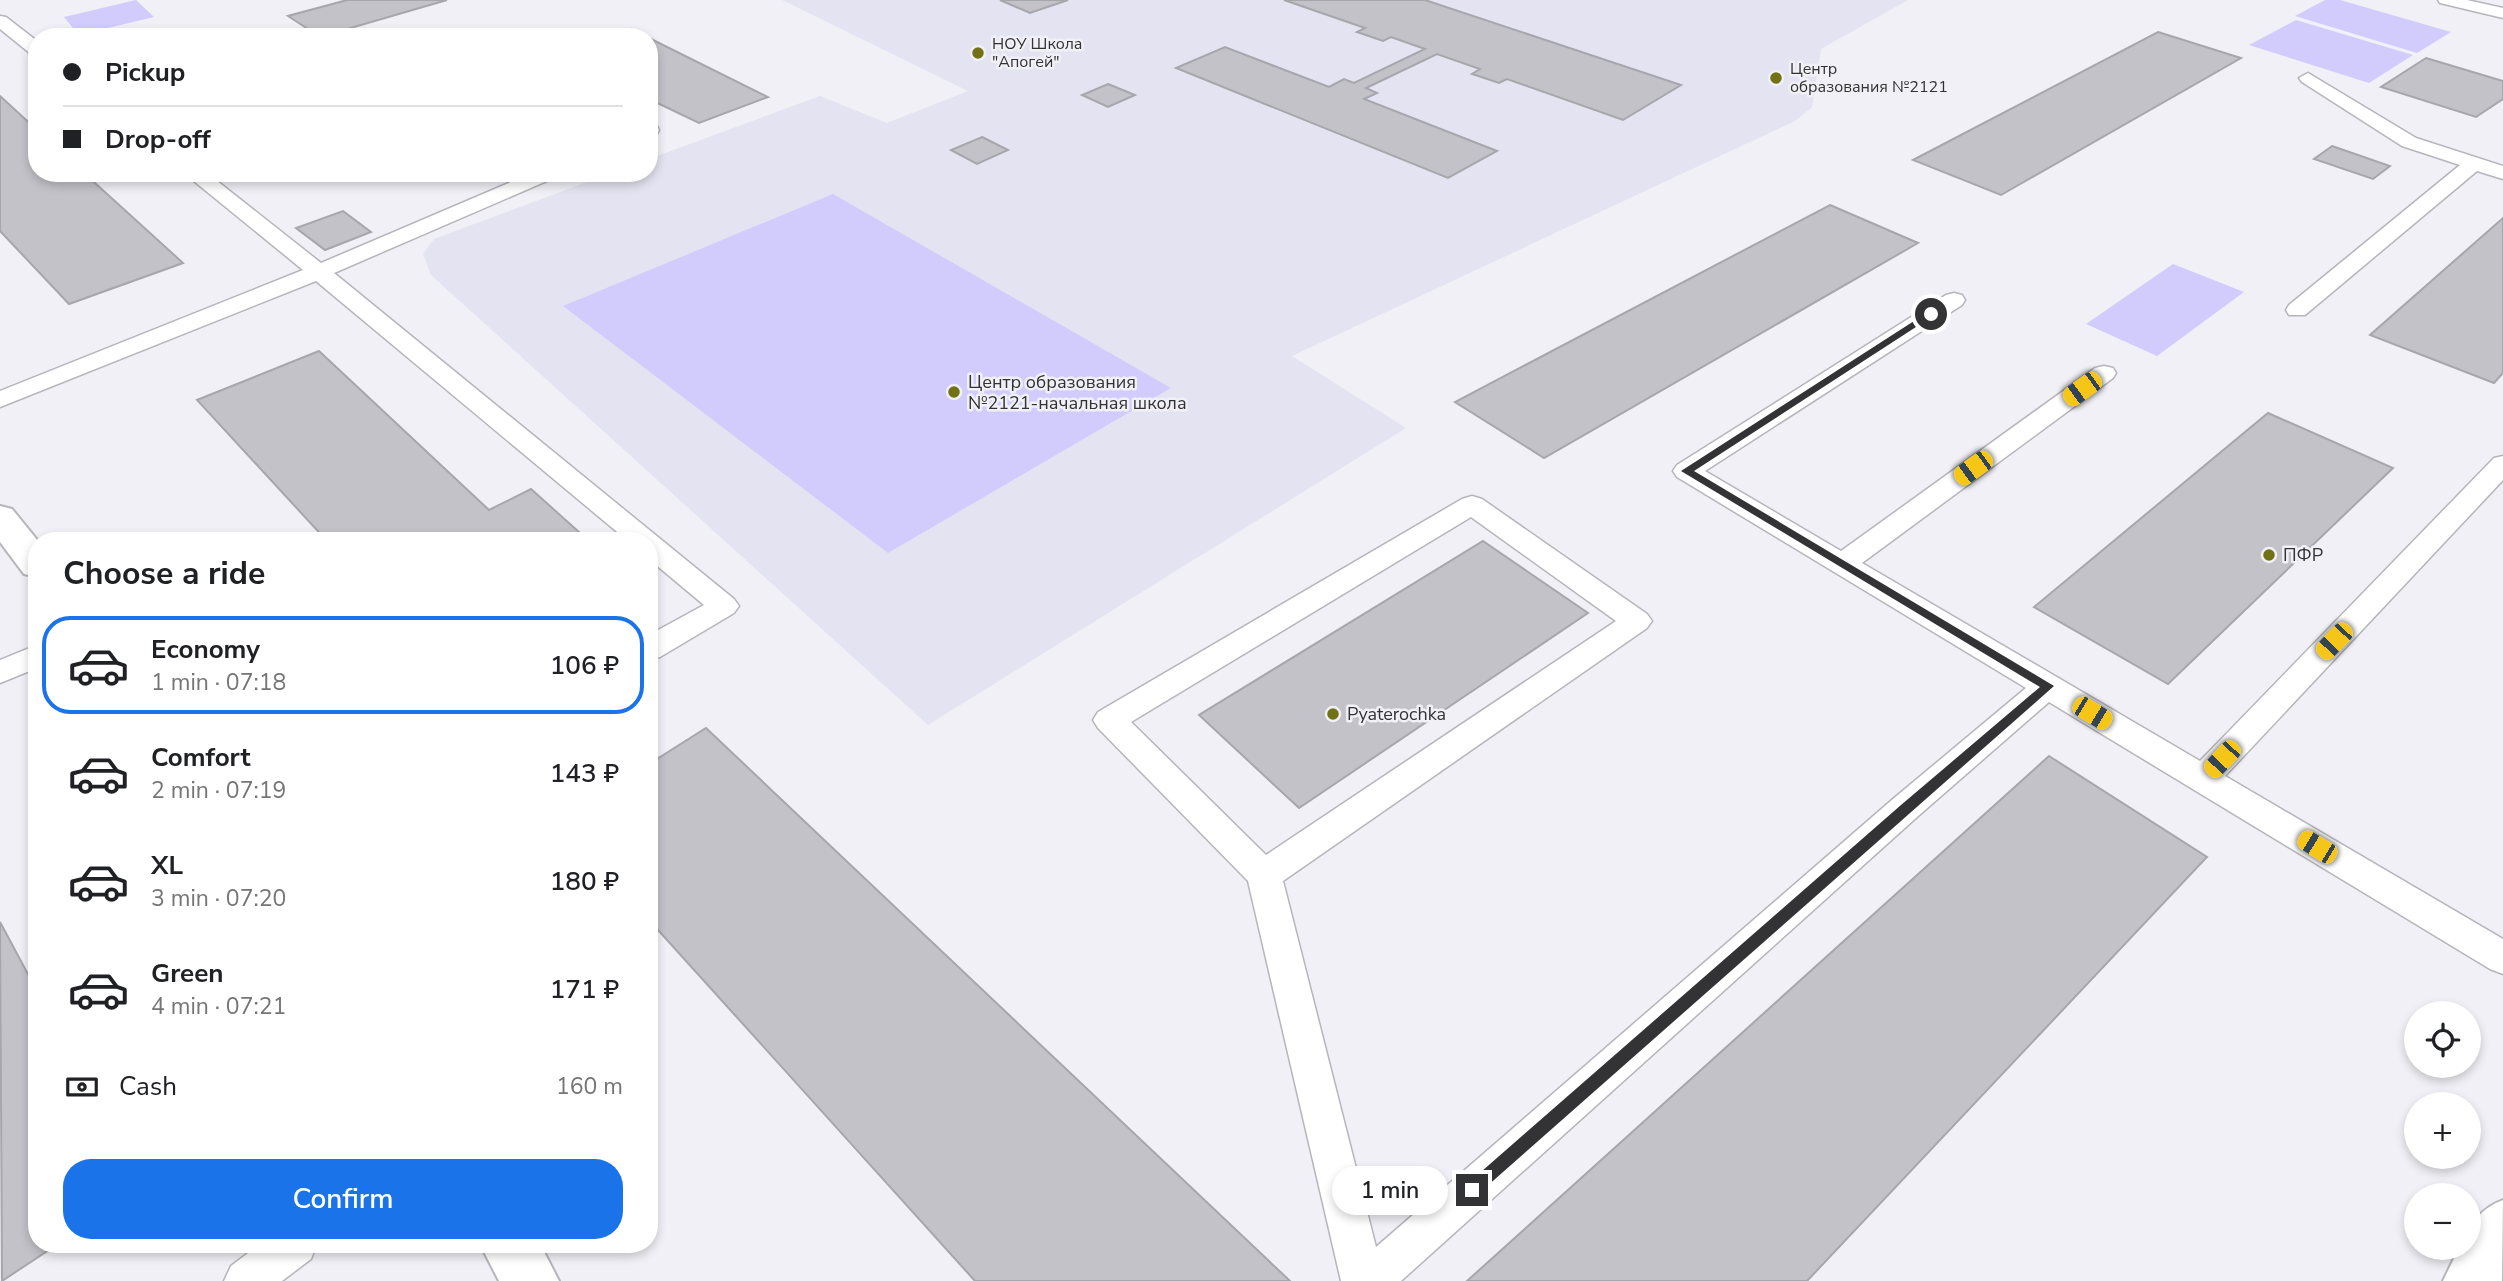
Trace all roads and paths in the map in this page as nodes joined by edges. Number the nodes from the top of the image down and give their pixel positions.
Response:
1 (2446, 0) edge
2 (2503, 13) edge
3 (0, 21) edge
4 (28, 43) edge
5 (2308, 78) dead end
6 (2475, 163) junction
7 (2503, 173) edge
8 (205, 182) edge
9 (528, 182) edge
10 (319, 272) junction
11 (1954, 300) dead end
12 (2297, 310) dead end
13 (2104, 373) dead end
14 (0, 400) edge
15 (2503, 464) edge
16 (0, 517) edge
17 (635, 532) edge
18 (658, 551) edge
19 (28, 553) edge
20 (1842, 564) junction
21 (658, 644) edge
22 (28, 660) edge
23 (0, 672) edge
24 (2048, 686) junction
25 (2203, 779) junction
26 (1264, 875) junction
27 (2503, 958) edge
28 (2503, 1227) edge
29 (284, 1253) edge
30 (513, 1253) edge
31 (246, 1281) edge
32 (531, 1281) edge
33 (1366, 1281) edge
34 (2471, 1281) edge

1 - 2 lane
3 - 4 lane
5 - 6 lane
6 - 7 lane
6 - 12 lane
8 - 10 lane
9 - 10 lane
10 - 14 lane
10 - 17 lane
11 - 20 lane
13 - 20 lane
15 - 25 lane
16 - 19 main road
18 - 21 lane
20 - 24 lane
22 - 23 lane
24 - 25 lane
24 - 33 lane
25 - 27 lane
26 - 26 lane
26 - 33 lane
28 - 34 main road
29 - 31 lane
30 - 32 main road

